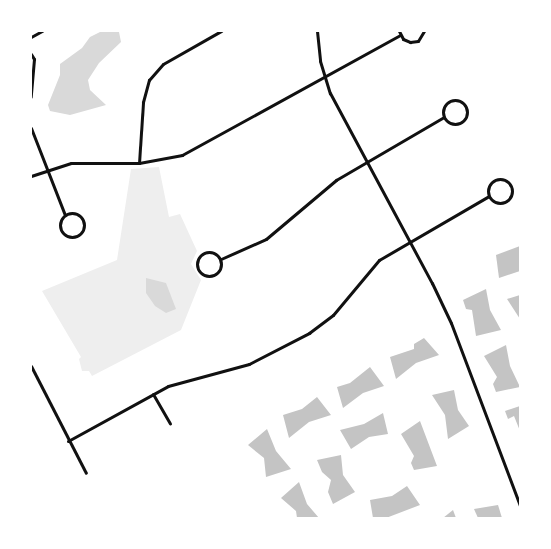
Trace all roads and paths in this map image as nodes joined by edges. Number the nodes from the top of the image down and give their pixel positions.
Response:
1 (42, 31) edge
2 (221, 31) edge
3 (317, 31) edge
4 (424, 31) edge
5 (400, 33) edge
6 (31, 37) edge
7 (31, 54) edge
8 (324, 78) junction
9 (31, 97) edge
10 (444, 117) junction
11 (31, 128) edge
12 (366, 161) junction
13 (140, 163) junction
14 (45, 169) junction
15 (31, 176) edge
16 (489, 196) junction
17 (65, 215) junction
18 (410, 241) junction
19 (221, 259) junction
20 (31, 366) edge
21 (153, 394) junction
22 (170, 424) dead end
23 (68, 441) junction
24 (86, 473) dead end
25 (520, 506) edge

1 - 6 street
2 - 13 street
3 - 8 street
4 - 5 street
5 - 8 street
7 - 9 street
8 - 12 street
8 - 13 street
10 - 10 street
10 - 12 street
11 - 14 street
12 - 18 street
12 - 19 street
13 - 14 street
14 - 15 street
14 - 17 street
16 - 16 street
16 - 18 street
17 - 17 street
18 - 21 street
18 - 25 street
19 - 19 street
20 - 23 street
21 - 22 street
21 - 23 street
23 - 24 street

